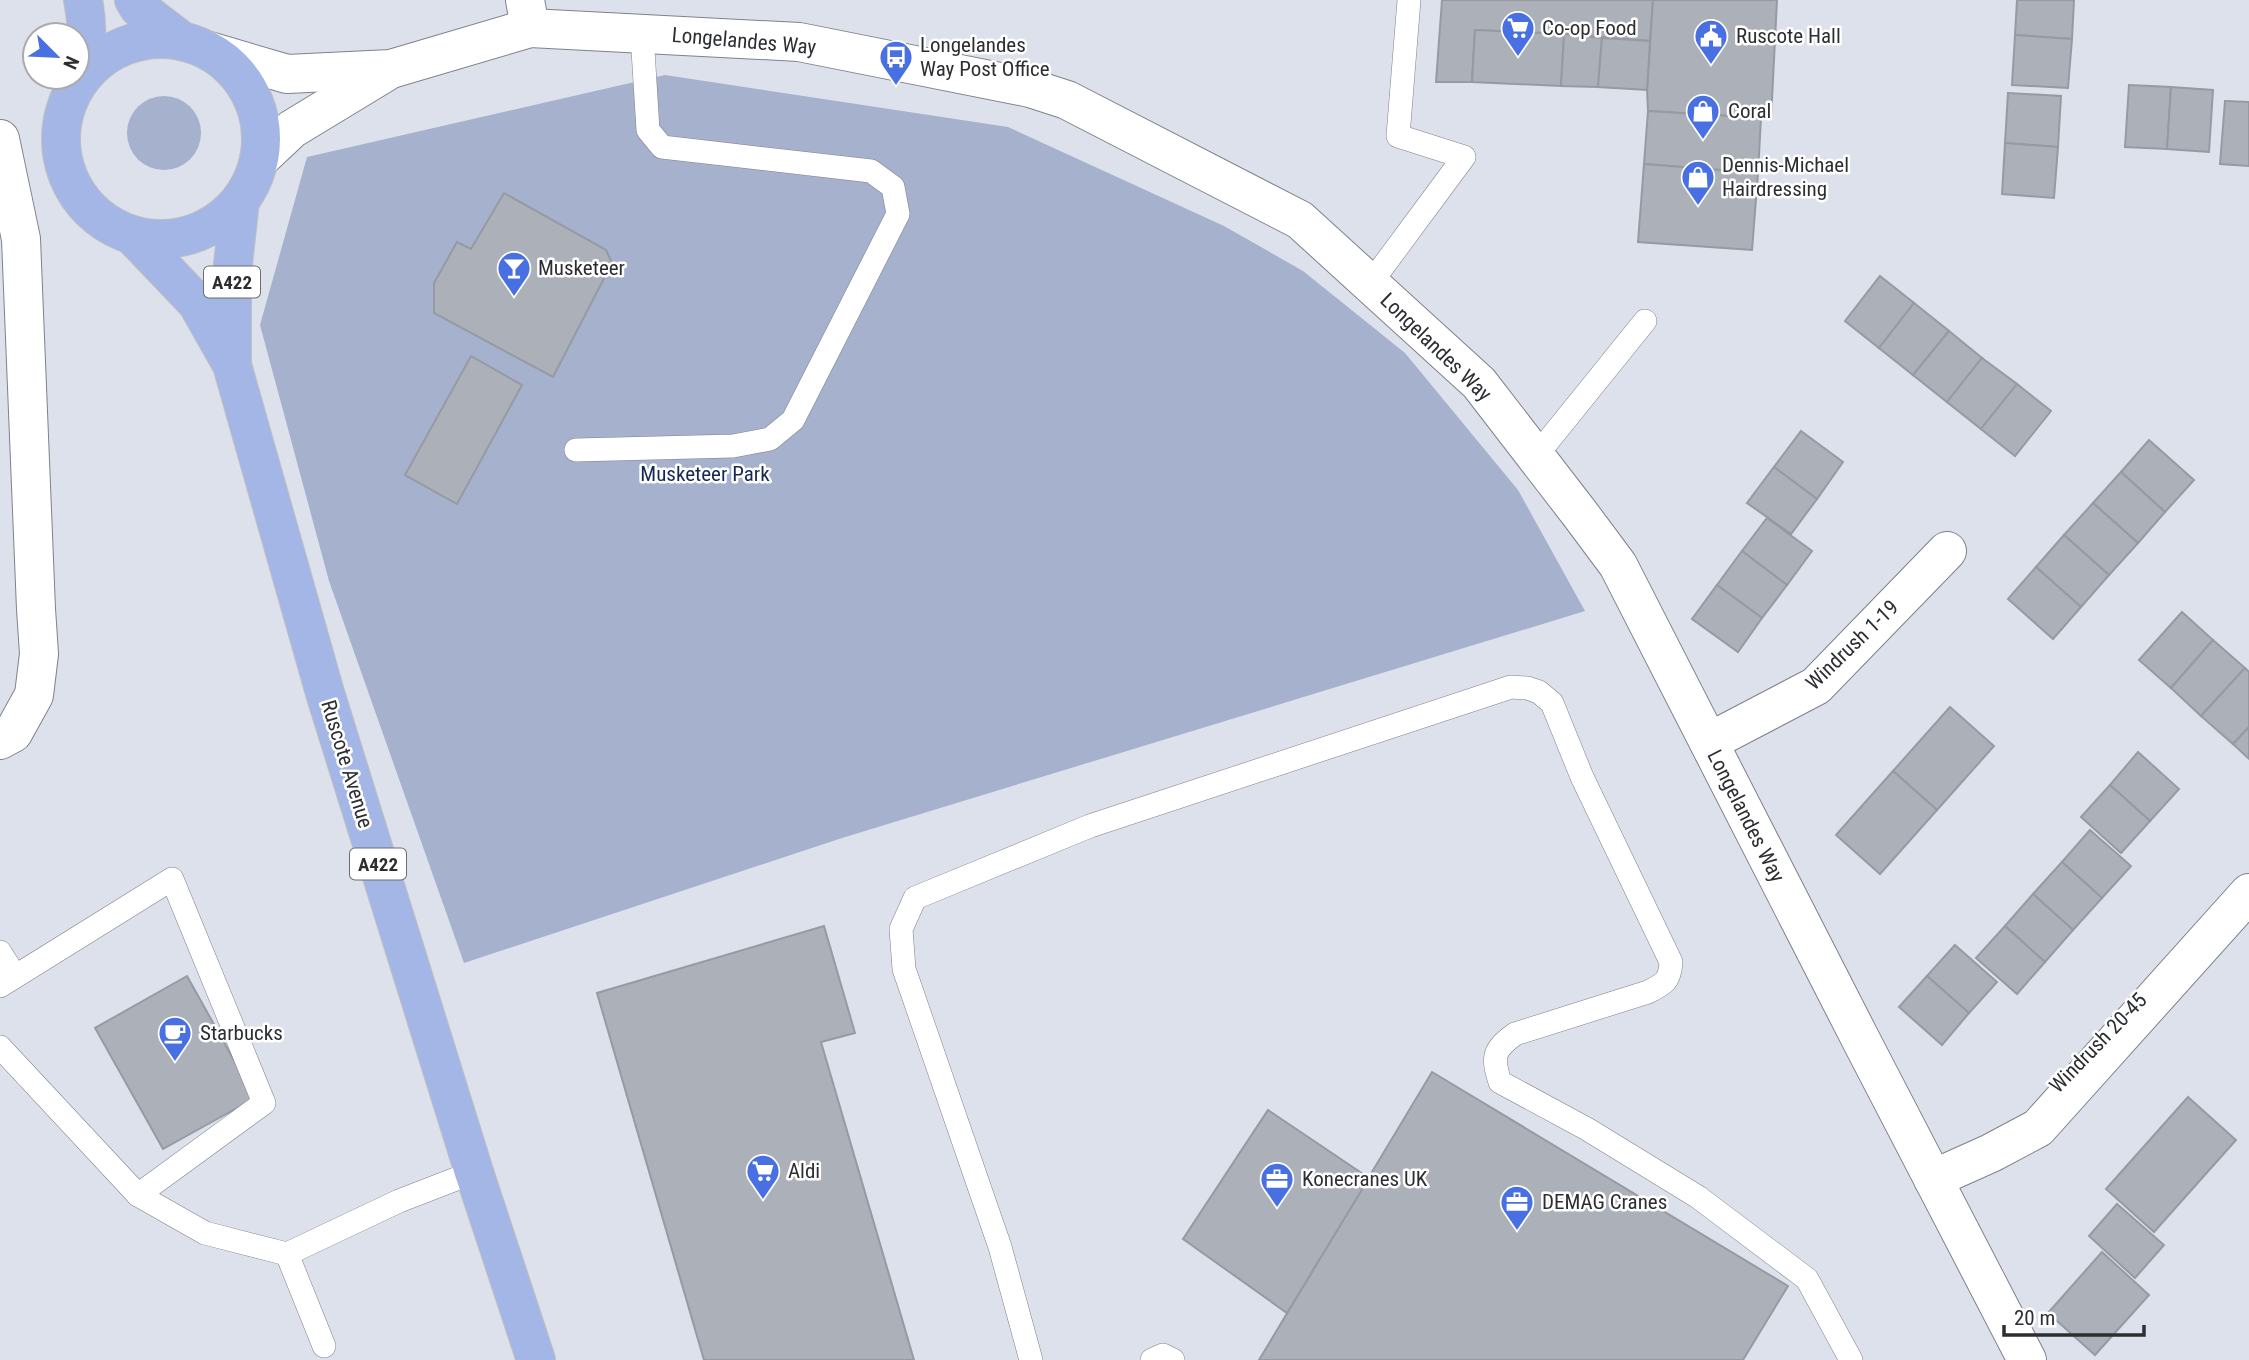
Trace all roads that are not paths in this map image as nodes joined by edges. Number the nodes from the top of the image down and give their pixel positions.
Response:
1 (83, 0) edge
2 (134, 0) edge
3 (1409, 0) edge
4 (528, 14) edge
5 (88, 21) edge
6 (642, 34) junction
7 (196, 46) junction
8 (91, 68) edge
9 (391, 69) junction
10 (74, 91) edge
11 (0, 139) edge
12 (259, 160) junction
13 (240, 201) junction
14 (133, 236) junction
15 (1370, 284) junction
16 (1645, 321) dead end
17 (232, 365) junction
18 (576, 450) dead end
19 (1536, 456) junction
20 (1947, 551) dead end
21 (6, 736) edge
22 (1709, 742) junction
23 (2249, 891) edge
24 (0, 953) edge
25 (8, 981) edge
26 (0, 1047) edge
27 (474, 1172) junction
28 (1930, 1174) junction
29 (138, 1195) junction
30 (287, 1254) junction
31 (324, 1346) dead end
32 (536, 1360) edge
33 (1031, 1360) edge
34 (1152, 1360) edge
35 (1173, 1360) edge
36 (1851, 1360) edge
37 (2026, 1360) edge

1 - 5 main road, Ruscote Avenue
2 - 7 main road, Ruscote Avenue
3 - 15 lane
4 - 6 street, Longelandes Way
4 - 9 street, Longelandes Way
6 - 15 street, Longelandes Way
6 - 18 lane
7 - 8 main road, Ruscote Avenue
7 - 9 street, Longelandes Way
7 - 12 main road, Ruscote Avenue
9 - 12 street, Longelandes Way
10 - 14 main road, Ruscote Avenue
11 - 21 street
12 - 13 main road, Ruscote Avenue
13 - 14 main road, Ruscote Avenue
13 - 17 main road, Ruscote Avenue / A422
14 - 17 main road, Ruscote Avenue / A422
15 - 19 street, Longelandes Way
16 - 19 lane
17 - 27 main road, Ruscote Avenue / A422
19 - 22 street, Longelandes Way
20 - 22 street, Windrush 1-19
22 - 28 street, Longelandes Way
23 - 28 street, Windrush 20-45
24 - 25 lane
25 - 29 lane
26 - 29 lane
27 - 30 lane
27 - 32 main road, Ruscote Avenue / A422
28 - 37 street, Longelandes Way
29 - 30 lane
30 - 31 lane
33 - 36 lane
34 - 35 lane

